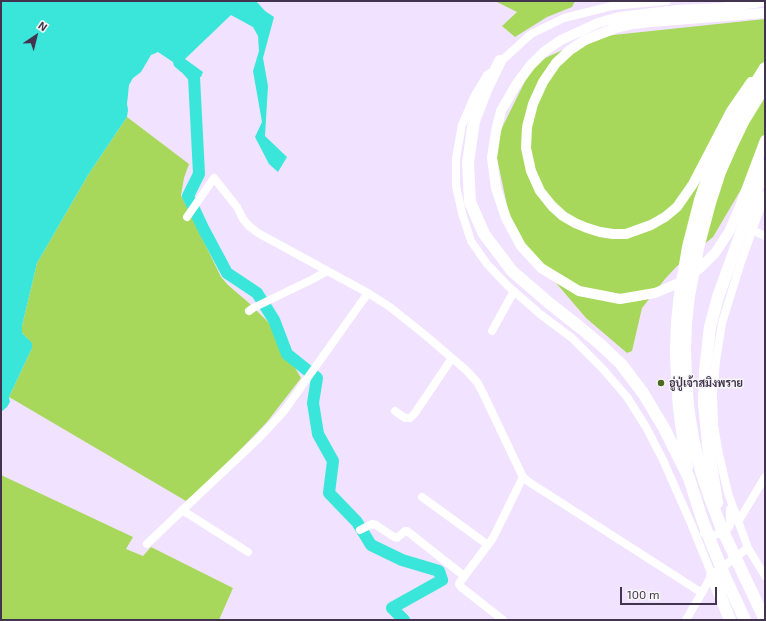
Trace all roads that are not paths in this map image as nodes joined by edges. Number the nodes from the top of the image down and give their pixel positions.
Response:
1 (667, 1) edge
2 (762, 1) edge
3 (638, 2) edge
4 (765, 13) edge
5 (500, 61) junction
6 (765, 67) edge
7 (765, 86) edge
8 (765, 140) edge
9 (765, 166) edge
10 (760, 194) edge
11 (187, 217) dead end
12 (752, 230) junction
13 (765, 236) edge
14 (327, 271) junction
15 (514, 291) junction
16 (368, 293) junction
17 (251, 309) dead end
18 (492, 331) dead end
19 (452, 358) junction
20 (395, 411) dead end
21 (523, 477) junction
22 (765, 477) edge
23 (689, 478) junction
24 (728, 493) junction
25 (422, 497) dead end
26 (182, 510) junction
27 (690, 521) junction
28 (738, 522) junction
29 (721, 527) junction
30 (360, 530) dead end
31 (147, 544) dead end
32 (488, 545) junction
33 (748, 548) junction
34 (248, 552) dead end
35 (712, 575) junction
36 (464, 576) junction
37 (765, 576) edge
38 (702, 592) junction
39 (503, 620) edge
40 (686, 620) edge
41 (730, 620) edge
42 (745, 620) edge
43 (765, 620) edge

1 - 3 street
2 - 8 main road
3 - 5 street
4 - 6 main road
5 - 15 street
5 - 23 highway
6 - 23 highway
7 - 29 highway
9 - 10 highway
10 - 12 street
10 - 29 highway
11 - 14 street
12 - 13 street
12 - 24 street
14 - 16 street
14 - 17 street
15 - 18 street
15 - 27 street
16 - 19 street
16 - 26 street
19 - 20 street
19 - 21 street
21 - 32 street
21 - 38 street
22 - 28 street
23 - 42 highway
24 - 27 street
24 - 28 street
25 - 32 street
26 - 31 street
26 - 34 street
27 - 35 street
28 - 33 street
29 - 43 highway
30 - 36 street
32 - 36 street
33 - 35 street
33 - 37 street
35 - 38 street
35 - 41 highway
36 - 39 street
38 - 40 street

